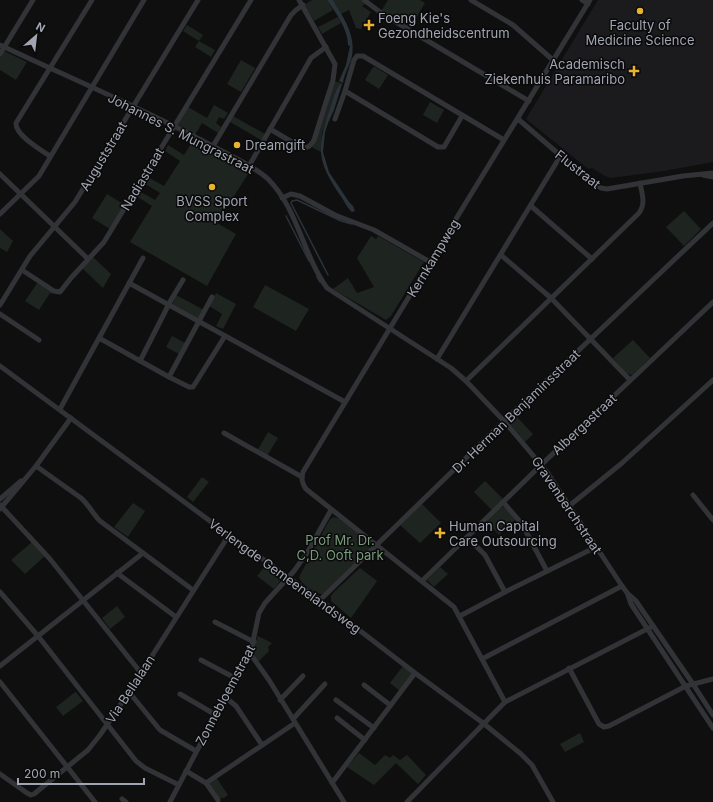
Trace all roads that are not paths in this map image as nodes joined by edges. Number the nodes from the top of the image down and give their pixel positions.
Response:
1 (33, 0) edge
2 (92, 0) edge
3 (144, 0) edge
4 (198, 0) edge
5 (251, 0) edge
6 (299, 0) edge
7 (364, 0) edge
8 (471, 0) edge
9 (582, 0) edge
10 (589, 2) edge
11 (303, 5) junction
12 (2, 46) edge
13 (326, 47) junction
14 (0, 54) edge
15 (553, 60) junction
16 (50, 69) junction
17 (92, 88) junction
18 (345, 91) junction
19 (529, 101) junction
20 (133, 107) junction
21 (462, 116) junction
22 (335, 119) dead end
23 (518, 119) junction
24 (174, 127) junction
25 (270, 129) junction
26 (504, 140) junction
27 (213, 146) junction
28 (561, 155) junction
29 (50, 156) junction
30 (249, 166) junction
31 (713, 173) edge
32 (0, 174) edge
33 (696, 174) junction
34 (713, 177) edge
35 (640, 183) junction
36 (22, 194) junction
37 (282, 198) junction
38 (530, 206) junction
39 (0, 214) edge
40 (713, 223) edge
41 (54, 228) junction
42 (500, 255) junction
43 (143, 258) dead end
44 (88, 259) junction
45 (592, 259) junction
46 (430, 262) junction
47 (22, 270) junction
48 (183, 280) dead end
49 (129, 283) junction
50 (212, 297) dead end
51 (551, 298) junction
52 (713, 302) edge
53 (0, 305) edge
54 (169, 305) junction
55 (0, 314) edge
56 (198, 321) junction
57 (390, 329) junction
58 (225, 336) junction
59 (99, 338) junction
60 (591, 339) junction
61 (40, 340) dead end
62 (437, 359) junction
63 (140, 360) junction
64 (0, 366) edge
65 (169, 377) junction
66 (630, 380) junction
67 (713, 380) edge
68 (466, 381) junction
69 (345, 402) junction
70 (60, 409) junction
71 (71, 418) junction
72 (504, 421) junction
73 (224, 433) dead end
74 (541, 465) junction
75 (36, 466) junction
76 (28, 475) junction
77 (302, 477) junction
78 (693, 495) dead end
79 (0, 498) edge
80 (503, 502) junction
81 (569, 506) junction
82 (1, 507) edge
83 (331, 510) junction
84 (713, 520) edge
85 (229, 535) junction
86 (467, 537) junction
87 (376, 546) junction
88 (596, 547) junction
89 (143, 553) junction
90 (547, 571) junction
91 (117, 573) junction
92 (288, 577) junction
93 (422, 580) junction
94 (622, 586) junction
95 (193, 590) junction
96 (0, 592) edge
97 (505, 592) junction
98 (83, 600) junction
99 (320, 600) junction
100 (460, 616) junction
101 (176, 617) junction
102 (215, 622) dead end
103 (650, 627) junction
104 (38, 636) junction
105 (254, 642) junction
106 (249, 652) junction
107 (482, 659) junction
108 (201, 660) dead end
109 (0, 666) edge
110 (569, 668) junction
111 (141, 672) junction
112 (415, 673) junction
113 (303, 676) dead end
114 (235, 678) junction
115 (713, 679) edge
116 (0, 682) edge
117 (325, 684) dead end
118 (693, 684) junction
119 (364, 685) dead end
120 (686, 686) junction
121 (129, 692) junction
122 (180, 694) dead end
123 (226, 697) junction
124 (280, 700) junction
125 (336, 700) dead end
126 (505, 702) junction
127 (390, 705) junction
128 (216, 715) junction
129 (713, 715) edge
130 (337, 718) dead end
131 (294, 721) junction
132 (483, 723) junction
133 (107, 724) junction
134 (374, 728) junction
135 (713, 728) edge
136 (365, 740) junction
137 (262, 745) junction
138 (196, 750) junction
139 (68, 767) junction
140 (186, 771) junction
141 (0, 774) edge
142 (332, 782) junction
143 (206, 783) junction
144 (179, 785) junction
145 (218, 800) dead end
146 (95, 802) edge
147 (170, 802) edge
148 (344, 802) edge
149 (407, 802) edge
150 (553, 802) edge

1 - 12 street
2 - 16 street
3 - 17 street
4 - 20 street, Auguststraat
5 - 24 street, Nadiastraat
6 - 11 street
7 - 19 street
8 - 15 street
9 - 10 street
10 - 15 street, Kernkampweg
11 - 13 street
11 - 27 street
12 - 14 street
12 - 16 street, Johannes S. Mungrastraat
13 - 25 street
13 - 25 street
15 - 19 street, Kernkampweg
16 - 17 street, Johannes S. Mungrastraat
16 - 29 street
17 - 20 street, Johannes S. Mungrastraat
17 - 29 street
18 - 21 street
18 - 21 street
18 - 22 street
19 - 23 street, Kernkampweg
20 - 24 street, Johannes S. Mungrastraat
20 - 41 street, Auguststraat
21 - 26 street
23 - 26 street, Kernkampweg
23 - 28 street, Flustraat
24 - 27 street, Johannes S. Mungrastraat
24 - 44 street, Nadiastraat
25 - 30 street
26 - 46 street, Kernkampweg
27 - 30 street, Johannes S. Mungrastraat
28 - 35 street, Flustraat
28 - 38 street
29 - 36 street
30 - 37 street, Johannes S. Mungrastraat
31 - 33 street, Flustraat
32 - 36 street
33 - 34 street, Flustraat
33 - 35 street, Flustraat
35 - 45 street
36 - 39 street
36 - 41 street
37 - 46 street
37 - 57 street, Johannes S. Mungrastraat
38 - 42 street
38 - 45 street
40 - 60 street, Dr. Herman Benjaminsstraat
41 - 44 street
41 - 47 street, Auguststraat
42 - 51 street
42 - 62 street
43 - 49 street
44 - 47 street, Nadiastraat
45 - 51 street
46 - 57 street, Kernkampweg
47 - 53 street, Auguststraat
48 - 54 street
49 - 54 street
49 - 59 street
50 - 56 street
51 - 60 street
51 - 68 street
52 - 66 street, Albergastraat
54 - 56 street
54 - 63 street
55 - 61 street
56 - 58 street
56 - 65 street
57 - 62 street, Gravenberchstraat
57 - 69 street, Kernkampweg
58 - 65 street
58 - 69 street
59 - 63 street
59 - 70 street
60 - 66 street
60 - 72 street, Dr. Herman Benjaminsstraat
62 - 68 street, Gravenberchstraat
63 - 65 street
64 - 70 street, Verlengde Gemeenelandsweg
66 - 74 street, Albergastraat
67 - 81 street
68 - 72 street, Gravenberchstraat
69 - 77 street, Kernkampweg
70 - 71 street, Verlengde Gemeenelandsweg
71 - 75 street
71 - 85 street, Verlengde Gemeenelandsweg
72 - 74 street, Gravenberchstraat
72 - 87 street, Dr. Herman Benjaminsstraat
73 - 77 street
74 - 80 street, Albergastraat
74 - 81 street, Gravenberchstraat
75 - 76 street
75 - 89 street
76 - 79 street
76 - 82 street
77 - 83 street
78 - 84 street
80 - 86 street, Albergastraat
80 - 90 street
81 - 88 street, Gravenberchstraat
82 - 98 street
83 - 87 street
83 - 92 street, Zonnebloemstraat
85 - 92 street, Verlengde Gemeenelandsweg
85 - 95 street, Via Bellalaan
86 - 93 street, Albergastraat
86 - 97 street
87 - 93 street
87 - 99 street, Dr. Herman Benjaminsstraat
88 - 90 street
88 - 94 street, Gravenberchstraat
89 - 91 street
89 - 95 street
90 - 97 street
91 - 98 street
91 - 101 street
92 - 99 street, Verlengde Gemeenelandsweg
92 - 105 street, Zonnebloemstraat
93 - 100 street
94 - 103 street, Gravenberchstraat
94 - 107 street
95 - 101 street, Via Bellalaan
96 - 104 street
97 - 100 street
98 - 104 street
98 - 111 street
99 - 112 street, Verlengde Gemeenelandsweg
100 - 107 street
101 - 111 street, Via Bellalaan
102 - 105 street
103 - 110 street
103 - 118 street, Gravenberchstraat
103 - 120 street, Gravenberchstraat
104 - 109 street
104 - 133 street
105 - 106 street, Zonnebloemstraat
106 - 114 street, Zonnebloemstraat
106 - 124 street
107 - 126 street
108 - 114 street
110 - 120 street
110 - 126 street
111 - 121 street, Via Bellalaan
112 - 127 street
112 - 132 street, Verlengde Gemeenelandsweg
113 - 124 street
114 - 123 street, Zonnebloemstraat
115 - 118 street
116 - 139 street
117 - 131 street
118 - 120 street
118 - 129 street, Gravenberchstraat
119 - 127 street
120 - 135 street, Gravenberchstraat
121 - 133 street, Via Bellalaan
121 - 138 street
122 - 128 street
123 - 128 street, Zonnebloemstraat
123 - 137 street
124 - 131 street
125 - 134 street
126 - 132 street
127 - 134 street
128 - 138 street, Zonnebloemstraat
130 - 136 street
131 - 137 street
131 - 142 street
132 - 149 street
132 - 150 street, Verlengde Gemeenelandsweg
133 - 139 street, Via Bellalaan
133 - 144 street
134 - 136 street
136 - 142 street
137 - 143 street
138 - 140 street, Zonnebloemstraat
139 - 141 street, Via Bellalaan
139 - 146 street
140 - 143 street
140 - 144 street, Zonnebloemstraat
142 - 148 street
143 - 145 street
144 - 147 street, Zonnebloemstraat

